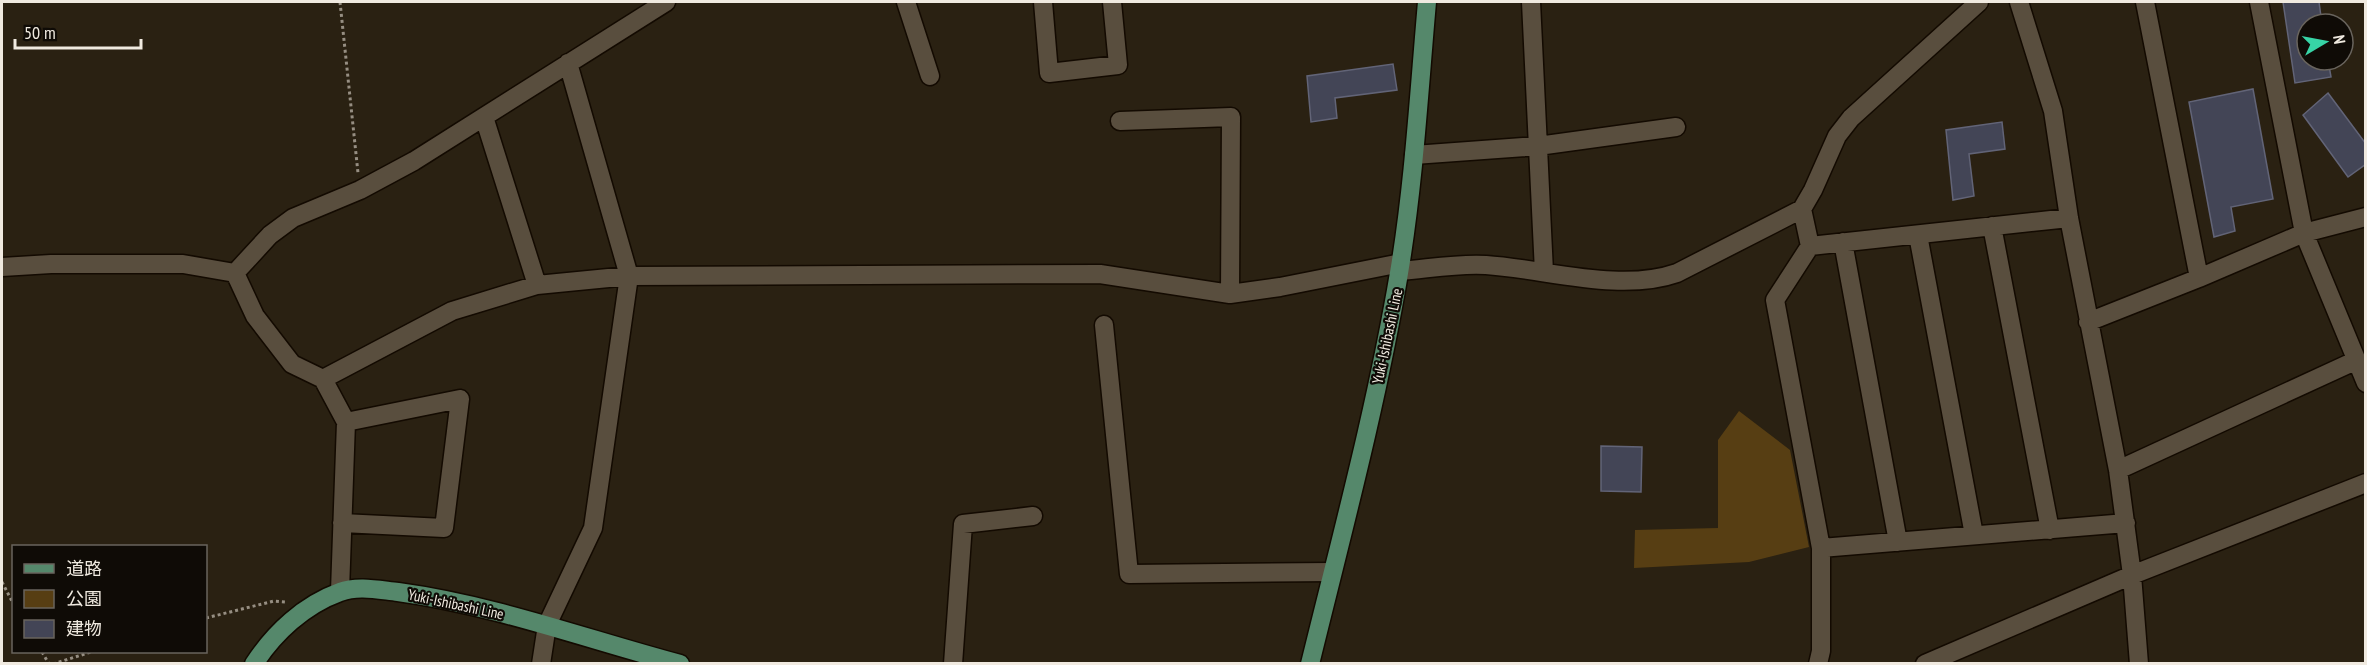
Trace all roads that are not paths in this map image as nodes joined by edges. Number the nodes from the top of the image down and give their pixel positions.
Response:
1 (666, 2) edge
2 (906, 2) edge
3 (1043, 2) edge
4 (1112, 2) edge
5 (1427, 2) edge
6 (1532, 2) edge
7 (1979, 2) edge
8 (2019, 2) edge
9 (2145, 2) edge
10 (2259, 2) edge
11 (568, 63) junction
12 (930, 76) dead end
13 (484, 117) junction
14 (1120, 121) dead end
15 (1676, 127) dead end
16 (1538, 146) junction
17 (1414, 155) junction
18 (1802, 209) junction
19 (2366, 217) edge
20 (2069, 218) junction
21 (1992, 226) junction
22 (2304, 233) junction
23 (1917, 235) junction
24 (1843, 242) junction
25 (1810, 246) junction
26 (2, 267) edge
27 (1400, 267) junction
28 (1544, 272) junction
29 (235, 273) junction
30 (629, 276) junction
31 (2199, 278) junction
32 (537, 285) junction
33 (1230, 294) junction
34 (2088, 321) junction
35 (1104, 325) dead end
36 (2357, 360) junction
37 (323, 379) junction
38 (2366, 383) edge
39 (346, 422) junction
40 (2118, 470) junction
41 (2366, 483) edge
42 (1033, 516) dead end
43 (342, 523) junction
44 (2126, 523) junction
45 (2050, 530) junction
46 (1974, 535) junction
47 (1898, 542) junction
48 (1821, 548) junction
49 (1332, 572) junction
50 (2132, 575) junction
51 (340, 591) junction
52 (547, 625) junction
53 (254, 663) edge
54 (541, 663) edge
55 (680, 663) edge
56 (953, 663) edge
57 (1310, 663) edge
58 (1818, 663) edge
59 (1925, 663) edge
60 (2139, 663) edge

1 - 11 street
2 - 12 street
3 - 4 street
5 - 17 main road, Yuki-Ishibashi Line
6 - 16 street
7 - 18 street
8 - 20 street
9 - 31 street
10 - 22 street
11 - 13 street
11 - 30 street
13 - 29 street
13 - 32 street
14 - 33 street
15 - 16 street
16 - 17 street
16 - 28 street
17 - 27 main road, Yuki-Ishibashi Line
18 - 25 street
18 - 28 street
19 - 22 street
20 - 21 street
20 - 34 street
21 - 23 street
21 - 45 street
22 - 31 street
22 - 36 street
23 - 24 street
23 - 46 street
24 - 25 street
24 - 47 street
25 - 48 street
26 - 29 street
27 - 28 street
27 - 33 street
27 - 49 main road, Yuki-Ishibashi Line
29 - 37 street
30 - 32 street
30 - 33 street
30 - 52 street
31 - 34 street
32 - 37 street
34 - 40 street
35 - 49 street
36 - 38 street
36 - 40 street
37 - 39 street
39 - 43 street
39 - 43 street
40 - 44 street
41 - 50 street
42 - 56 street
43 - 51 street
44 - 45 street
44 - 50 street
45 - 46 street
46 - 47 street
47 - 48 street
48 - 58 street
49 - 57 main road, Yuki-Ishibashi Line
50 - 59 street
50 - 60 street
51 - 52 main road, Yuki-Ishibashi Line
51 - 53 main road, Yuki-Ishibashi Line
52 - 54 street
52 - 55 main road, Yuki-Ishibashi Line

